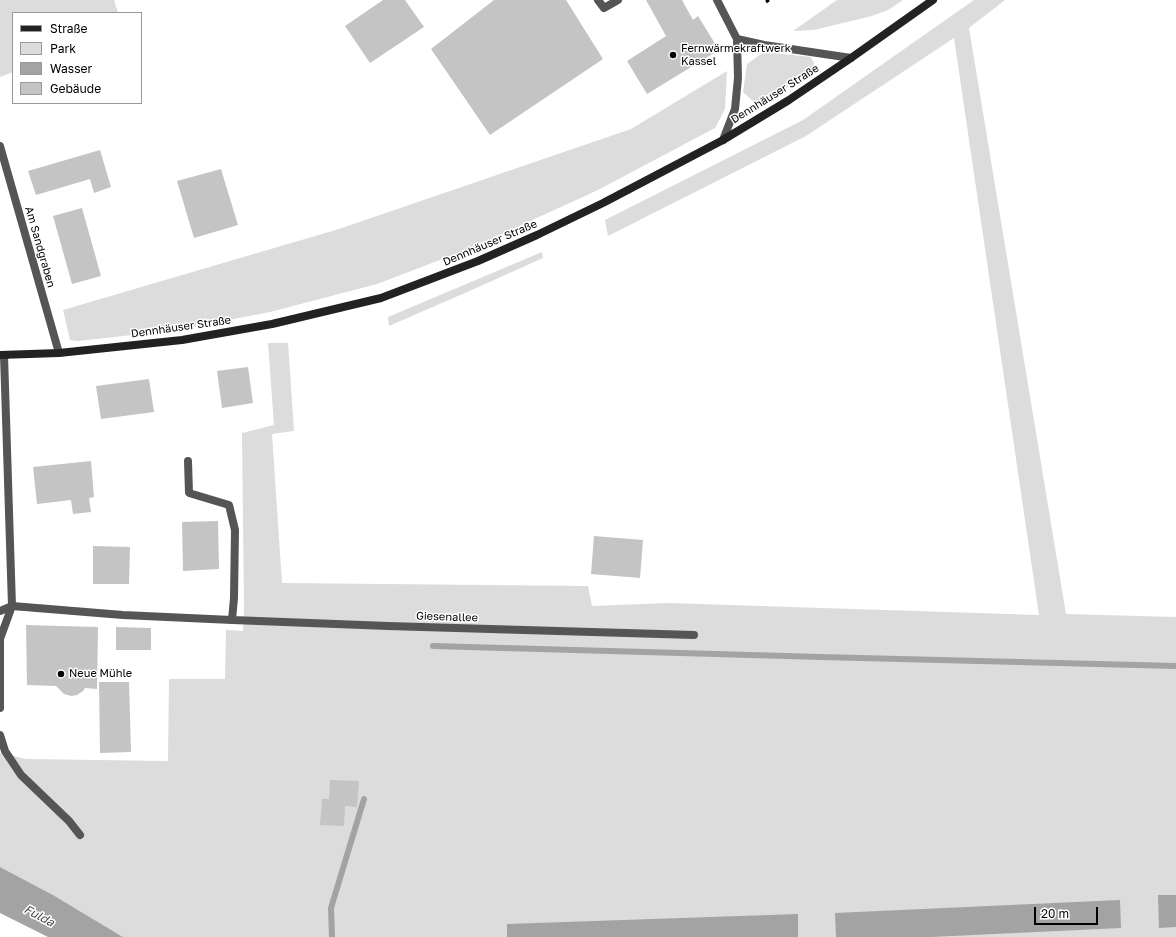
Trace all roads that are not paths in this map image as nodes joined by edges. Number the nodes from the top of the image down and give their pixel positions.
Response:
1 (598, 0) edge
2 (618, 0) edge
3 (717, 0) edge
4 (933, 0) edge
5 (737, 39) junction
6 (852, 58) junction
7 (722, 140) junction
8 (0, 146) edge
9 (60, 353) junction
10 (2, 355) edge
11 (188, 461) dead end
12 (12, 606) junction
13 (0, 611) edge
14 (232, 620) junction
15 (694, 635) dead end
16 (0, 708) edge
17 (0, 735) edge
18 (80, 835) dead end

1 - 2 street
3 - 5 street
4 - 6 street, Dennhäuser Straße
5 - 6 street
5 - 7 street
6 - 7 street, Dennhäuser Straße
7 - 9 street, Dennhäuser Straße
8 - 9 street, Am Sandgraben
9 - 10 street, Dennhäuser Straße
10 - 12 street
11 - 14 street
12 - 13 street
12 - 14 street, Giesenallee
12 - 16 street
14 - 15 street, Giesenallee
17 - 18 street

